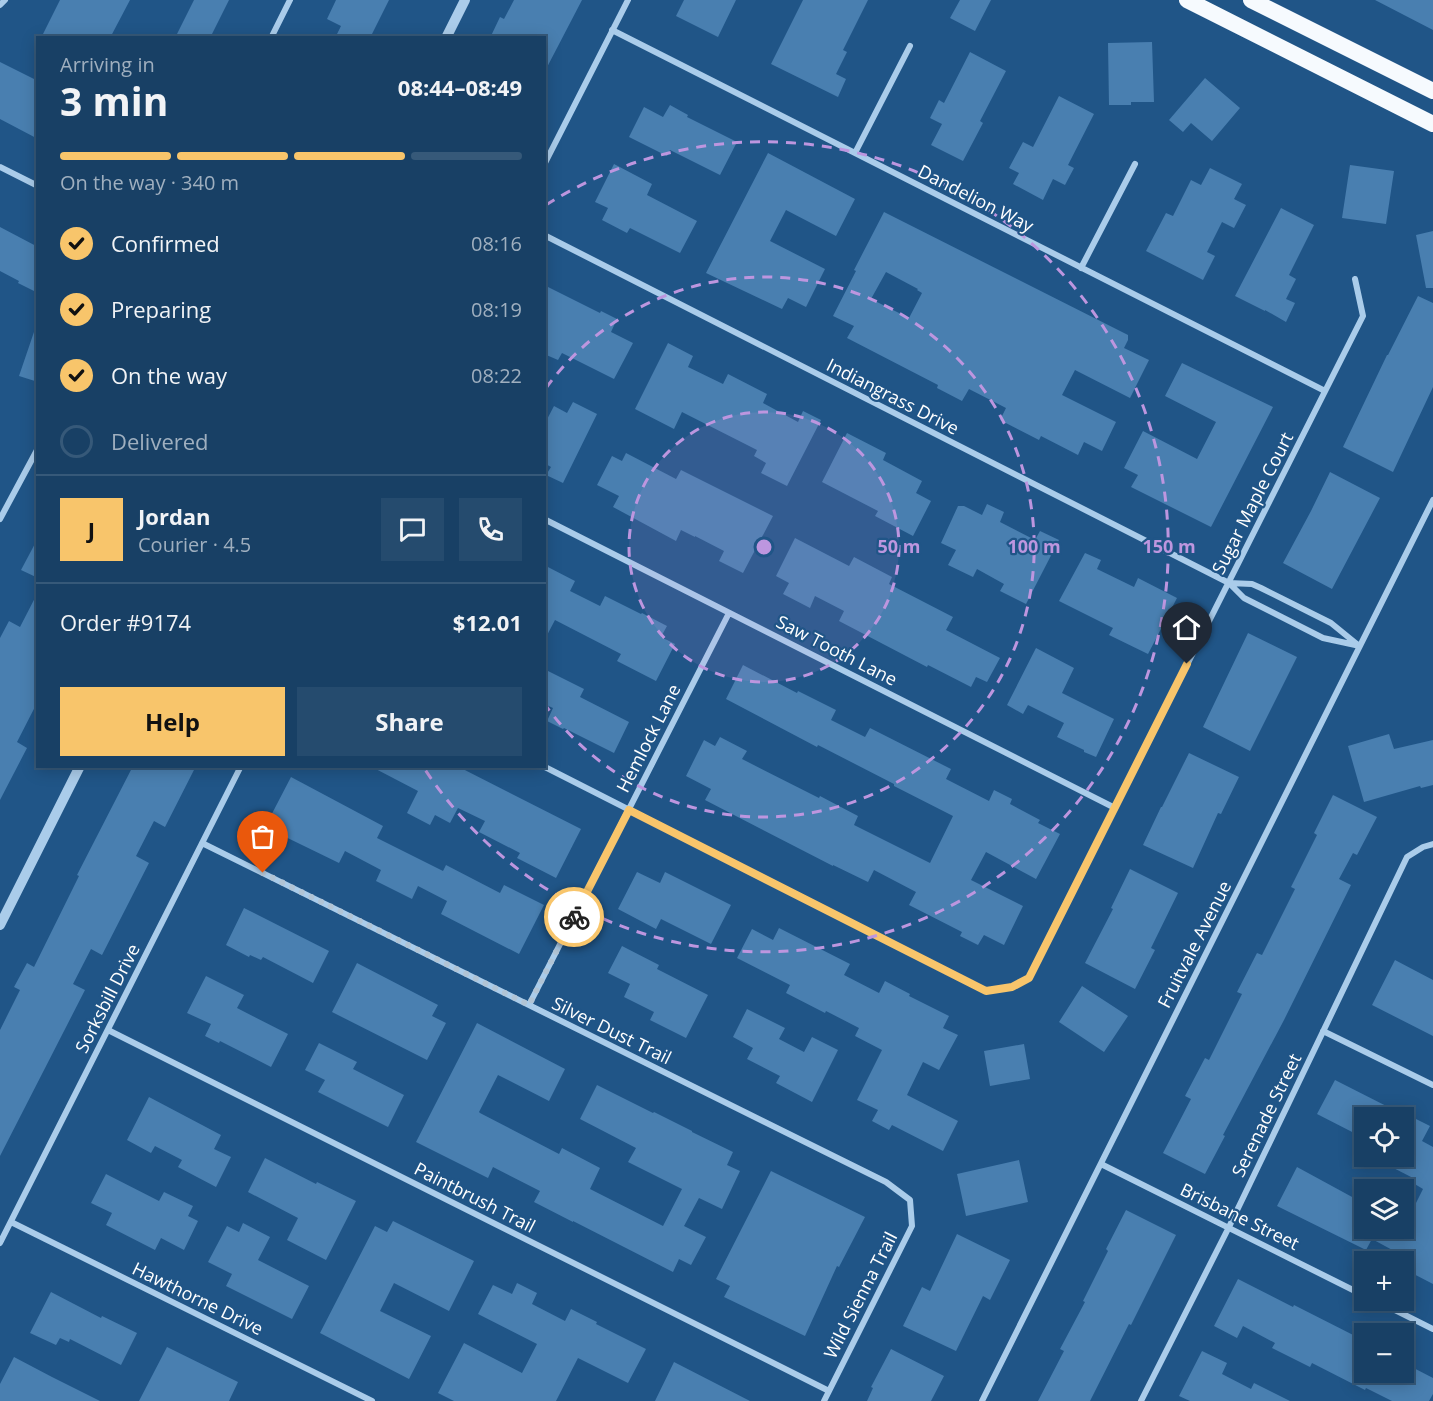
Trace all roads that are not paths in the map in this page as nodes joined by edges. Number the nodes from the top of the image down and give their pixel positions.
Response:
1 (5, 0) edge
2 (290, 0) edge
3 (465, 0) edge
4 (628, 0) edge
5 (1187, 0) edge
6 (1251, 0) edge
7 (0, 5) edge
8 (612, 30) junction
9 (272, 36) edge
10 (447, 36) edge
11 (910, 46) dead end
12 (1433, 91) edge
13 (1433, 124) edge
14 (855, 153) junction
15 (546, 161) edge
16 (1135, 164) dead end
17 (0, 167) edge
18 (36, 185) edge
19 (546, 236) edge
20 (1081, 268) junction
21 (1355, 279) dead end
22 (1325, 392) junction
23 (36, 452) edge
24 (1433, 500) edge
25 (0, 519) edge
26 (546, 520) edge
27 (1229, 583) junction
28 (729, 612) junction
29 (1360, 646) junction
30 (79, 768) edge
31 (240, 768) edge
32 (546, 768) edge
33 (1115, 808) junction
34 (629, 810) junction
35 (202, 843) junction
36 (1433, 844) edge
37 (0, 925) edge
38 (529, 1005) junction
39 (108, 1030) junction
40 (1323, 1031) junction
41 (1433, 1085) edge
42 (1101, 1164) junction
43 (910, 1200) joint
44 (11, 1222) junction
45 (1229, 1227) junction
46 (0, 1243) edge
47 (1354, 1290) edge
48 (1397, 1311) edge
49 (1433, 1329) edge
50 (829, 1391) junction
51 (372, 1401) edge
52 (824, 1401) edge
53 (982, 1401) edge
54 (1141, 1401) edge

1 - 7 street
2 - 9 street
3 - 10 street
4 - 8 street
5 - 13 highway
6 - 12 highway
8 - 14 street, Dandelion Way
8 - 15 street
11 - 14 street
14 - 20 street, Dandelion Way
16 - 20 street
17 - 18 street
19 - 27 street, Indiangrass Drive
20 - 22 street, Dandelion Way
21 - 22 street, Sugar Maple Court
22 - 27 street, Sugar Maple Court
23 - 25 street
24 - 29 street, Fruitvale Avenue
26 - 28 street, Saw Tooth Lane
27 - 29 street, Indiangrass Drive
27 - 29 street, Indiangrass Drive
27 - 33 street, Sugar Maple Court
28 - 33 street, Saw Tooth Lane
28 - 34 street, Hemlock Lane
29 - 42 street, Fruitvale Avenue
30 - 37 street
31 - 35 street, Sorksbill Drive
32 - 34 street
33 - 34 street, Sugar Maple Court
34 - 38 street, Hemlock Lane
35 - 38 street, Silver Dust Trail
35 - 39 street, Sorksbill Drive
36 - 40 street, Serenade Street
38 - 43 street, Silver Dust Trail
39 - 44 street, Sorksbill Drive
39 - 50 street, Paintbrush Trail
40 - 41 street
40 - 45 street, Serenade Street
42 - 45 street, Brisbane Street
42 - 53 street, Fruitvale Avenue
43 - 50 street, Wild Sienna Trail
44 - 46 street, Sorksbill Drive
44 - 51 street, Hawthorne Drive
45 - 47 street, Brisbane Street
45 - 54 street, Serenade Street
48 - 49 street
50 - 52 street, Wild Sienna Trail

